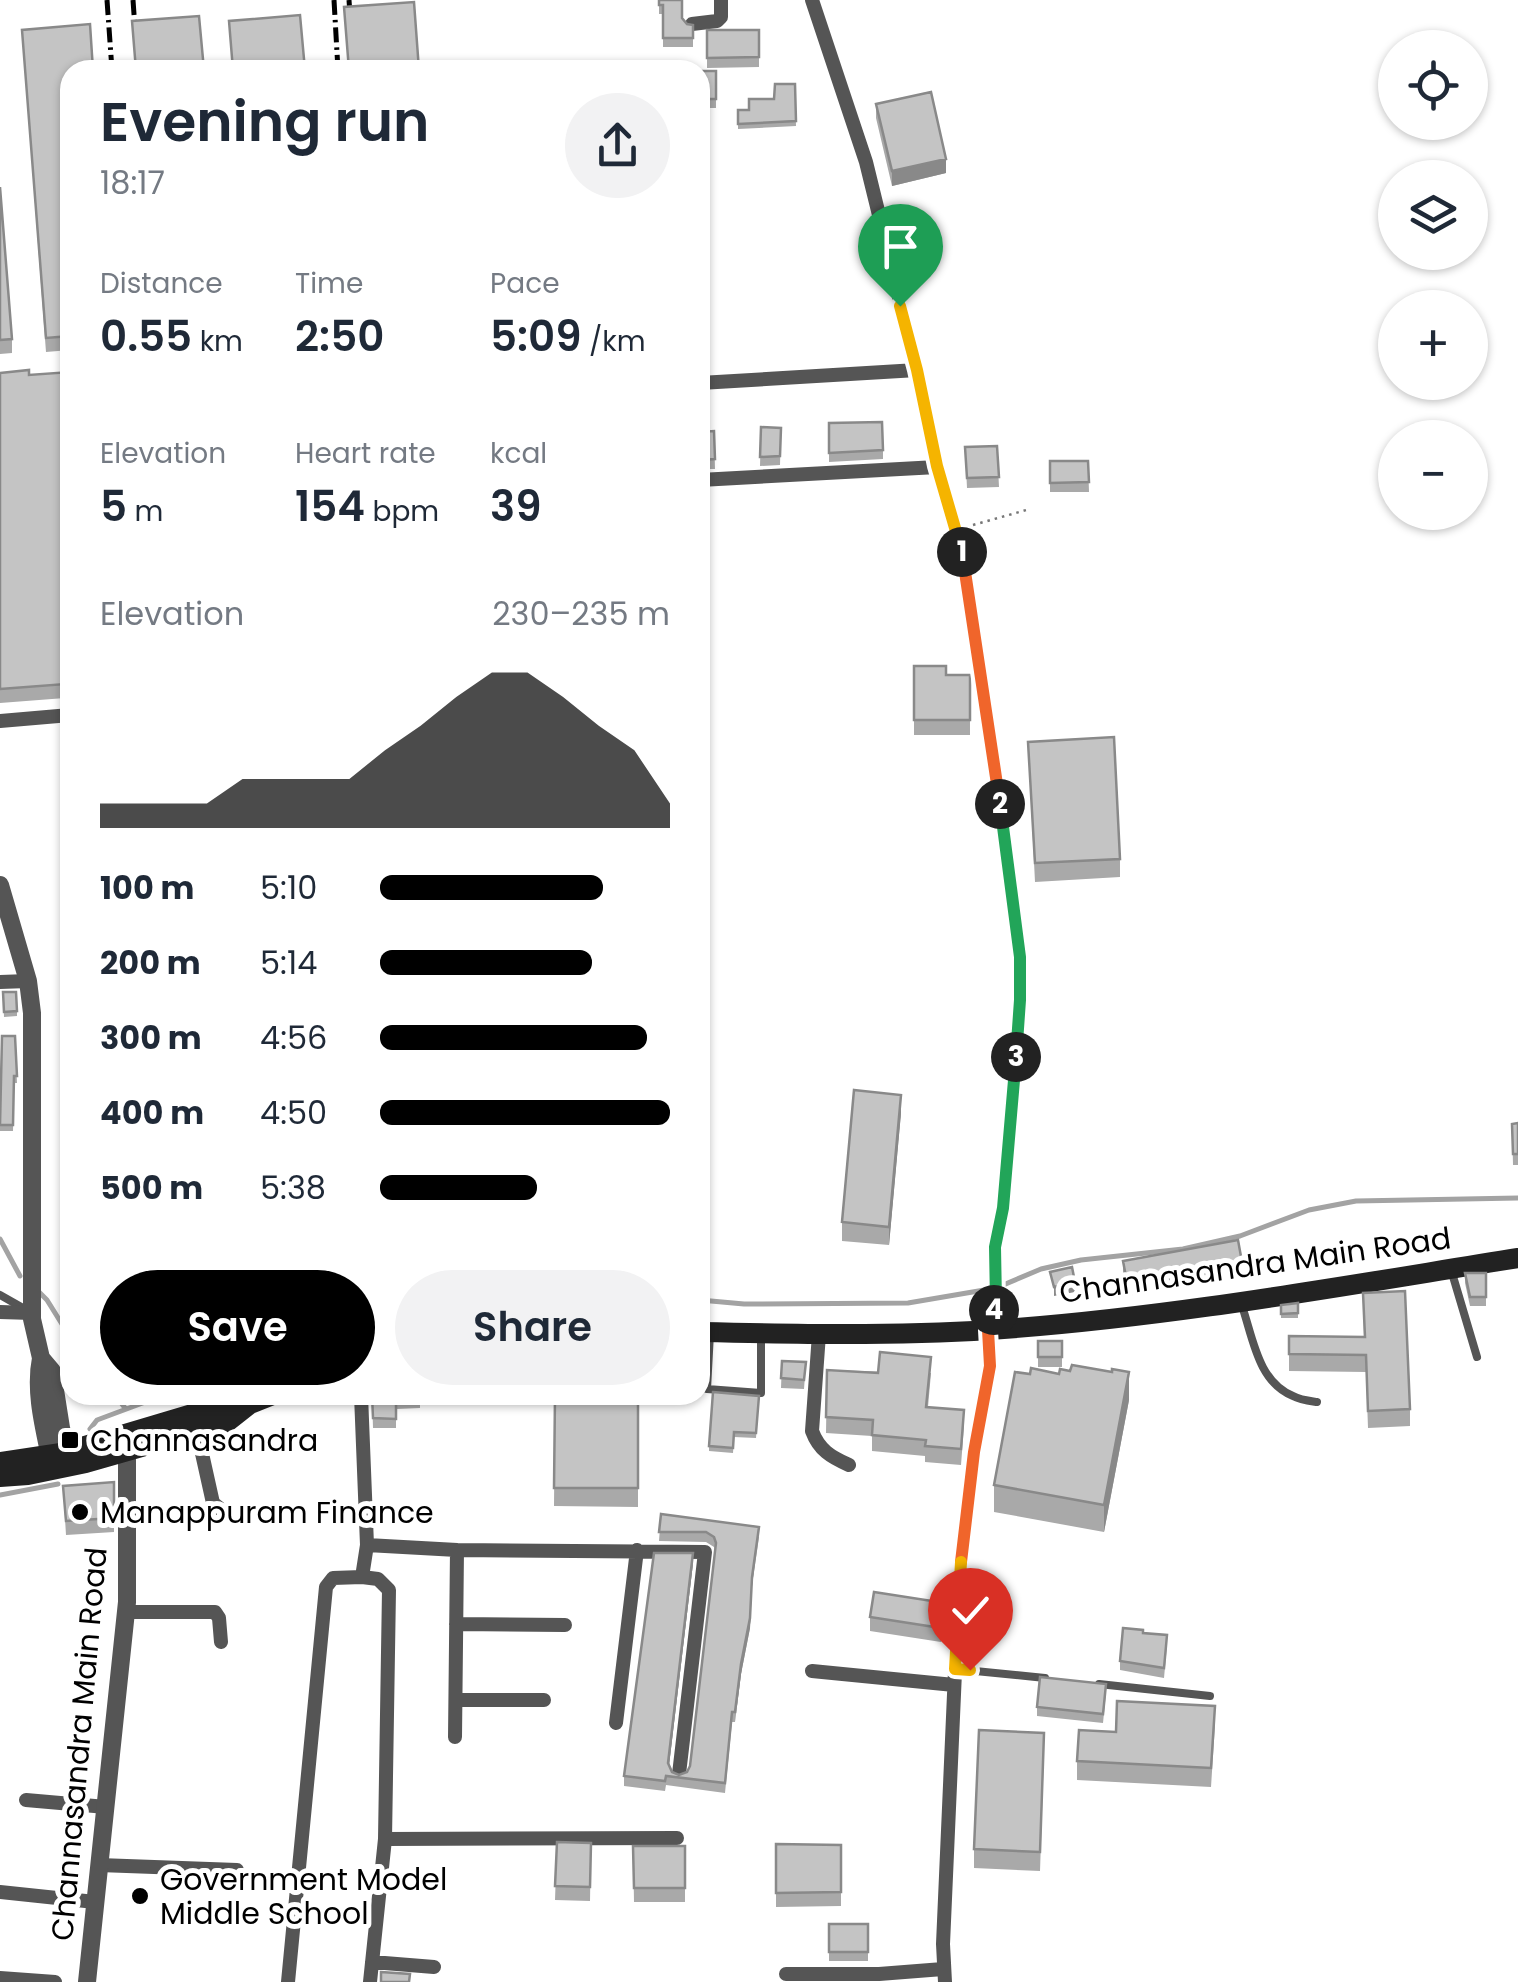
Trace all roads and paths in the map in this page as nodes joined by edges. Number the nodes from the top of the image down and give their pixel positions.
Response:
1 (721, 0) edge
2 (812, 0) edge
3 (692, 24) edge
4 (917, 370) junction
5 (710, 381) edge
6 (937, 466) junction
7 (710, 479) edge
8 (1030, 509) dead end
9 (957, 530) junction
10 (60, 716) edge
11 (0, 722) edge
12 (0, 884) edge
13 (28, 981) junction
14 (0, 982) edge
15 (1518, 1258) edge
16 (1450, 1269) junction
17 (0, 1295) edge
18 (1240, 1301) junction
19 (0, 1312) edge
20 (32, 1312) junction
21 (988, 1330) junction
22 (710, 1332) edge
23 (762, 1333) junction
24 (819, 1334) junction
25 (1477, 1358) dead end
26 (710, 1389) edge
27 (1317, 1402) dead end
28 (222, 1405) edge
29 (249, 1405) edge
30 (362, 1405) edge
31 (196, 1431) junction
32 (128, 1443) junction
33 (60, 1461) junction
34 (0, 1462) edge
35 (848, 1465) dead end
36 (0, 1477) edge
37 (228, 1516) dead end
38 (367, 1545) junction
39 (458, 1550) junction
40 (637, 1550) junction
41 (362, 1578) junction
42 (126, 1612) junction
43 (456, 1624) junction
44 (565, 1626) dead end
45 (220, 1642) dead end
46 (812, 1671) dead end
47 (955, 1677) junction
48 (1062, 1680) edge
49 (1081, 1682) edge
50 (1210, 1696) dead end
51 (456, 1700) junction
52 (544, 1700) dead end
53 (616, 1723) dead end
54 (455, 1737) dead end
55 (680, 1774) edge
56 (26, 1800) dead end
57 (106, 1806) junction
58 (678, 1838) dead end
59 (384, 1839) junction
60 (99, 1865) junction
61 (237, 1870) dead end
62 (0, 1892) edge
63 (96, 1902) junction
64 (372, 1962) junction
65 (434, 1967) dead end
66 (786, 1974) dead end
67 (944, 1975) edge
68 (0, 1978) edge
69 (56, 1982) edge
70 (87, 1982) edge
71 (288, 1982) edge
72 (370, 1982) edge

1 - 3 street
2 - 4 street
4 - 5 street
4 - 6 street
6 - 7 street
6 - 9 street
8 - 9 path
9 - 21 street
10 - 11 street
12 - 13 street
13 - 14 street
13 - 20 street
15 - 16 main road, Channasandra Main Road
16 - 18 main road, Channasandra Main Road
16 - 25 lane
17 - 20 lane
18 - 21 main road, Channasandra Main Road
18 - 27 lane
19 - 20 street
20 - 33 street
21 - 24 main road, Channasandra Main Road
21 - 47 street
22 - 23 main road, Channasandra Main Road
23 - 24 main road, Channasandra Main Road
23 - 26 lane
24 - 35 street
28 - 32 main road
29 - 31 main road
30 - 38 street
31 - 32 main road
31 - 37 street
32 - 33 main road
32 - 42 street, Channasandra Main Road
33 - 34 main road
33 - 36 main road
38 - 39 street
38 - 41 street
39 - 40 street
39 - 43 street
40 - 53 street
40 - 55 street
41 - 59 street
41 - 71 street
42 - 45 street
42 - 57 street, Channasandra Main Road
43 - 44 street
43 - 51 street
46 - 47 street
47 - 48 lane
47 - 67 street
49 - 50 lane
51 - 52 street
51 - 54 street
56 - 57 street
57 - 60 street, Channasandra Main Road
58 - 59 street
59 - 64 street
60 - 61 street
60 - 63 street, Channasandra Main Road
62 - 63 street
63 - 70 street, Channasandra Main Road
64 - 65 street
64 - 72 street
66 - 67 street
68 - 69 street

